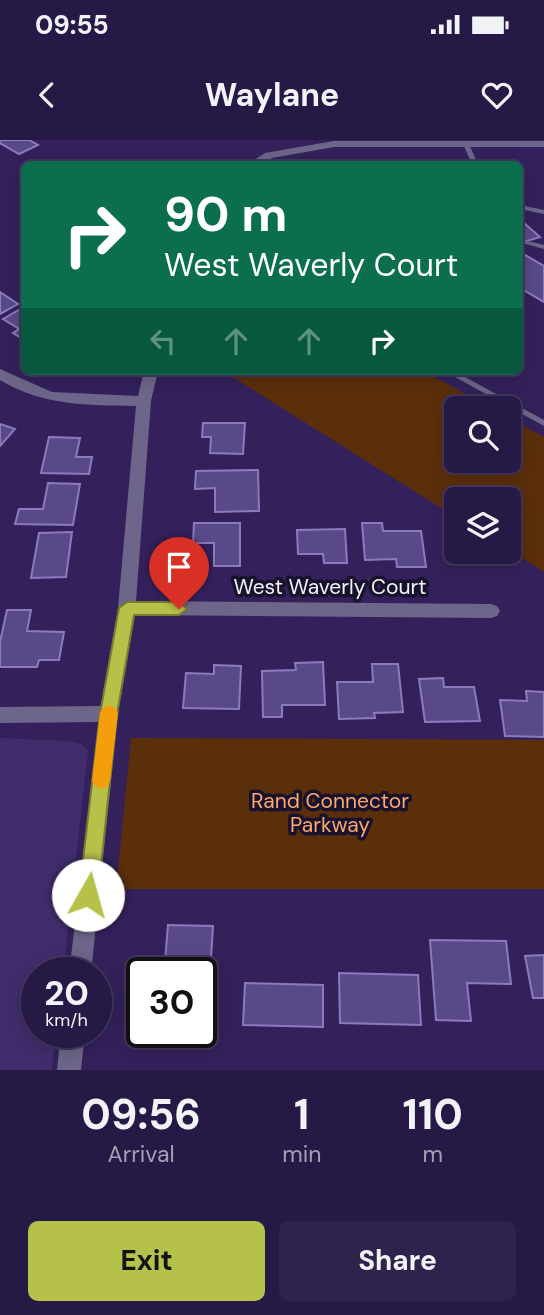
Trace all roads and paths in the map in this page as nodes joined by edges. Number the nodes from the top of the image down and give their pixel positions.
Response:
1 (510, 142) edge
2 (306, 144) edge
3 (466, 144) junction
4 (544, 144) edge
5 (259, 161) edge
6 (474, 161) edge
7 (523, 208) edge
8 (544, 212) edge
9 (524, 242) dead end
10 (544, 247) edge
11 (0, 374) edge
12 (150, 375) edge
13 (455, 375) edge
14 (144, 401) junction
15 (544, 423) edge
16 (127, 608) junction
17 (491, 611) dead end
18 (109, 714) junction
19 (0, 715) edge
20 (82, 957) edge
21 (71, 1048) edge
22 (69, 1070) edge

1 - 3 street
1 - 4 street
2 - 3 street
2 - 5 street
3 - 6 lane
7 - 8 lane
9 - 10 lane
11 - 14 street
12 - 14 street
13 - 15 lane
14 - 16 street
16 - 17 street, West Waverly Court
16 - 18 street
18 - 19 street
18 - 20 street
21 - 22 street

